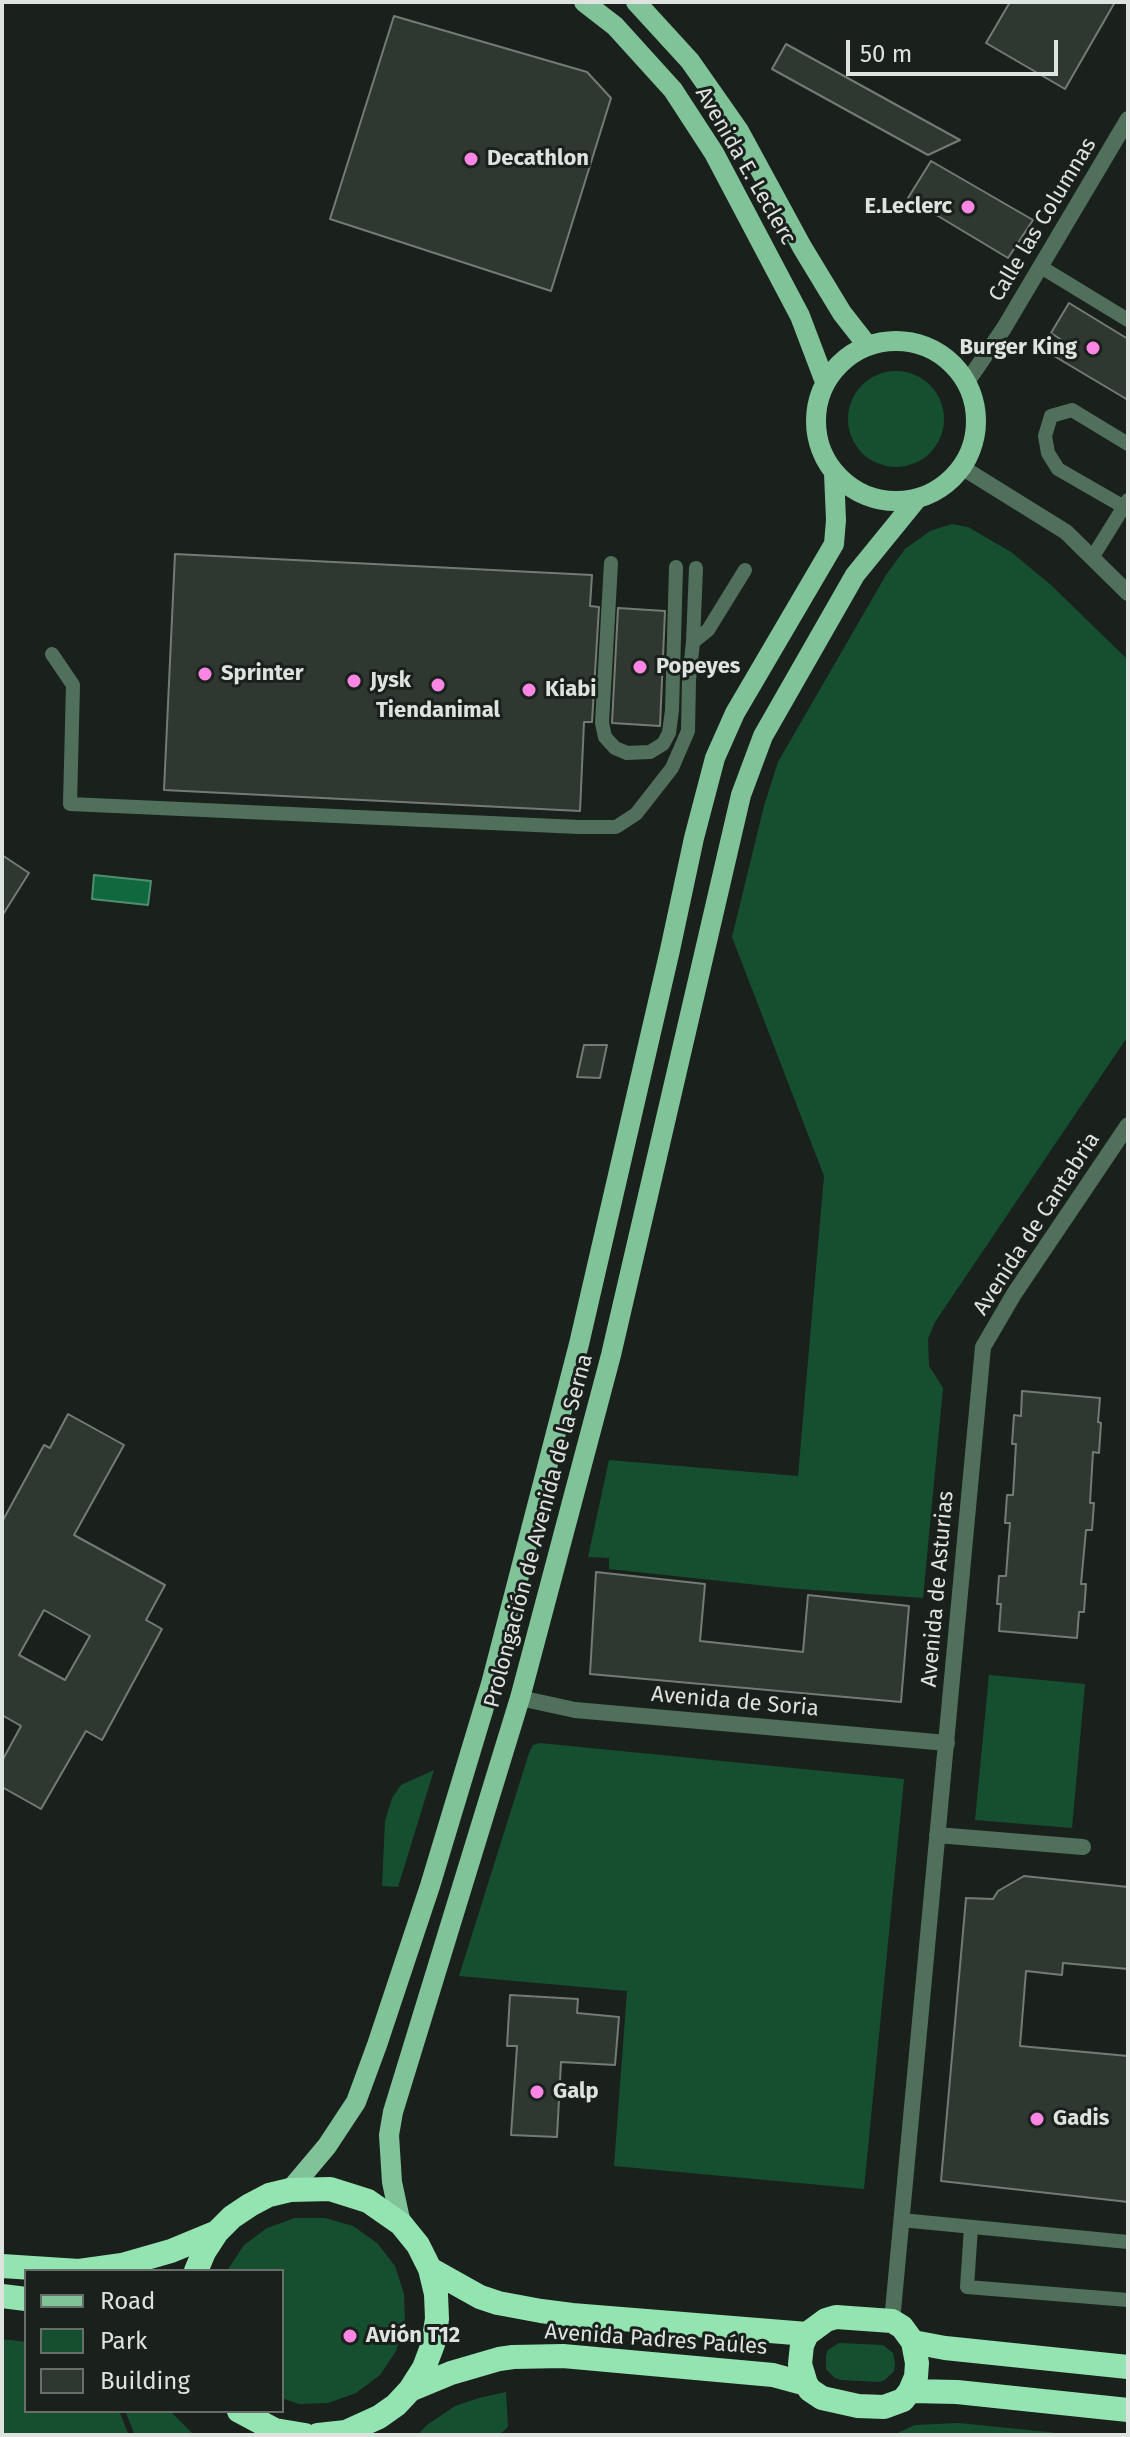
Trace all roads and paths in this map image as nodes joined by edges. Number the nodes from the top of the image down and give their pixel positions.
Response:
1 (584, 2) edge
2 (636, 2) edge
3 (1128, 119) edge
4 (1041, 267) junction
5 (1128, 320) edge
6 (867, 345) junction
7 (825, 382) junction
8 (967, 382) junction
9 (1128, 444) edge
10 (963, 468) junction
11 (834, 473) junction
12 (916, 500) junction
13 (1126, 503) edge
14 (1092, 558) junction
15 (611, 563) dead end
16 (676, 567) dead end
17 (696, 568) dead end
18 (745, 570) dead end
19 (1128, 593) edge
20 (693, 642) junction
21 (52, 654) dead end
22 (1128, 1125) edge
23 (983, 1347) joint
24 (520, 1698) junction
25 (947, 1743) junction
26 (937, 1835) junction
27 (1083, 1847) dead end
28 (290, 2190) junction
29 (901, 2220) junction
30 (401, 2224) junction
31 (971, 2227) junction
32 (217, 2232) junction
33 (1128, 2242) edge
34 (2, 2266) edge
35 (48, 2269) edge
36 (93, 2269) edge
37 (197, 2269) edge
38 (430, 2269) junction
39 (2, 2296) edge
40 (24, 2299) edge
41 (1128, 2300) edge
42 (892, 2321) junction
43 (807, 2334) junction
44 (913, 2342) junction
45 (1128, 2367) edge
46 (806, 2384) junction
47 (410, 2390) junction
48 (910, 2391) junction
49 (1128, 2410) edge
50 (245, 2420) edge
51 (377, 2426) edge
52 (305, 2435) edge
53 (318, 2435) edge

1 - 7 main road, Avenida E. Leclerc
2 - 6 main road, Avenida E. Leclerc
3 - 4 street, Calle las Columnas
4 - 5 lane
4 - 8 street, Calle las Columnas
6 - 7 main road
6 - 8 main road
7 - 11 main road
8 - 10 main road
9 - 13 lane
10 - 12 main road
10 - 14 street
11 - 12 main road
11 - 28 main road, Prolongación de Avenida de la Serna
12 - 24 main road, Prolongación de Avenida de la Serna
13 - 14 lane
14 - 19 street
15 - 16 lane
17 - 20 lane
18 - 20 lane
20 - 21 lane
22 - 23 street, Avenida de Cantabria
23 - 25 street, Avenida de Asturias
24 - 25 street, Avenida de Soria
24 - 30 main road, Prolongación de Avenida de la Serna
25 - 26 street, Avenida de Asturias
26 - 27 street
26 - 29 street, Avenida de Asturias
28 - 30 highway
28 - 32 highway
29 - 31 lane
29 - 42 street, Avenida de Asturias
30 - 38 highway
31 - 33 lane
31 - 41 lane
32 - 36 highway
32 - 37 highway
34 - 35 highway
38 - 43 highway, Avenida Padres Paúles
38 - 47 highway
39 - 40 highway
42 - 43 highway
42 - 44 highway
43 - 46 highway
44 - 45 highway
44 - 48 highway
46 - 47 highway, Avenida Padres Paúles
46 - 48 highway
47 - 51 highway
48 - 49 highway
50 - 52 highway
51 - 53 highway

